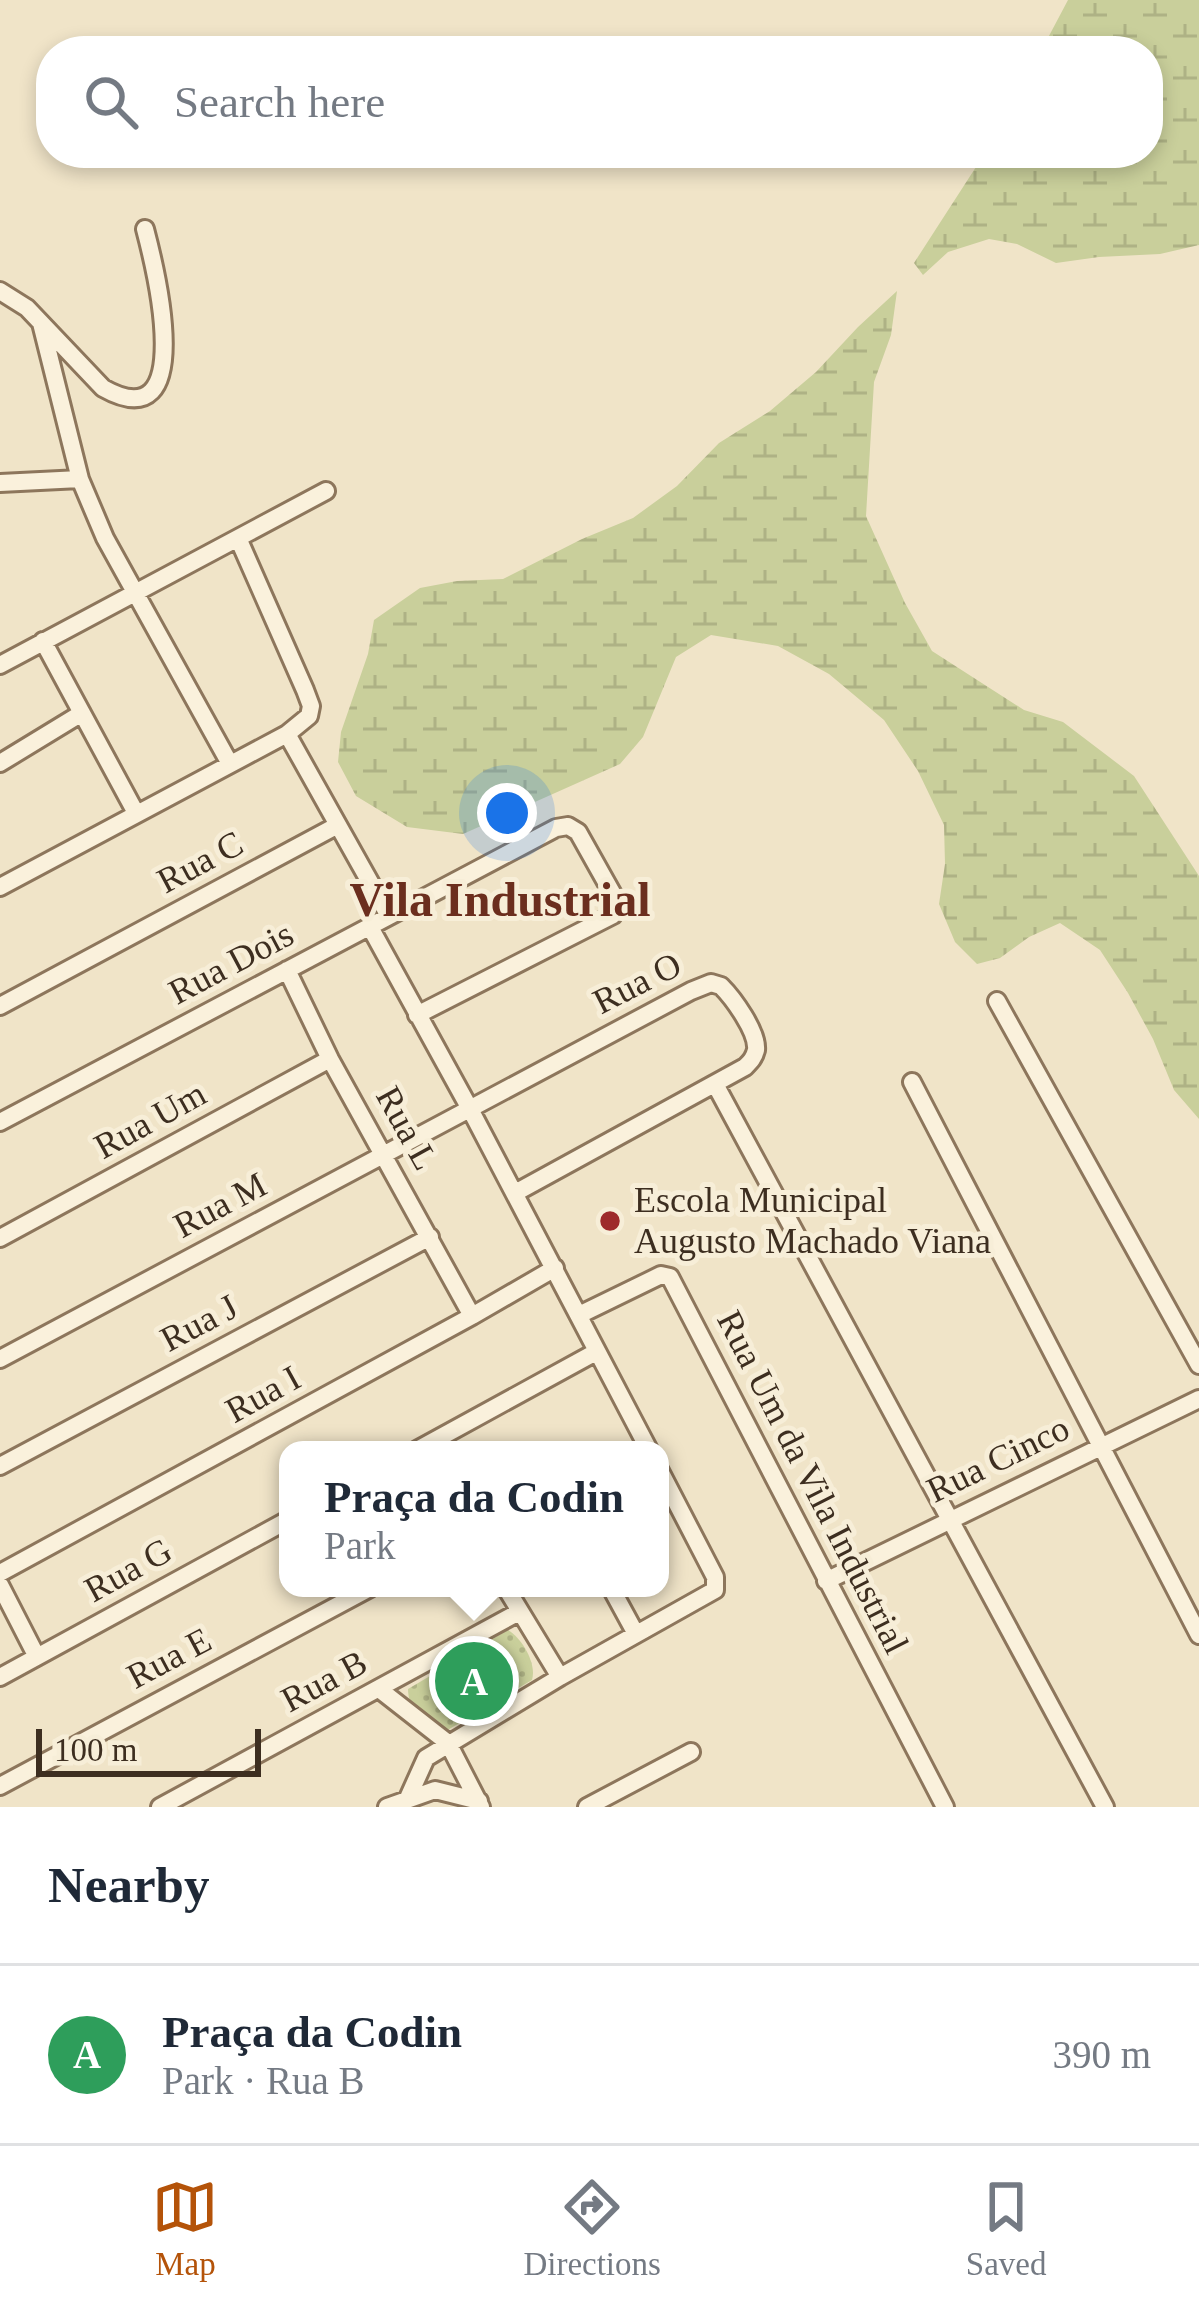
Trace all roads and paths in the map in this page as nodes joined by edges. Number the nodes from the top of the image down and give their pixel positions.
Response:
1 (145, 229) dead end
2 (0, 292) edge
3 (41, 323) junction
4 (80, 479) junction
5 (0, 483) edge
6 (326, 491) dead end
7 (238, 538) junction
8 (136, 594) junction
9 (43, 641) junction
10 (0, 664) edge
11 (82, 713) junction
12 (287, 734) junction
13 (230, 762) junction
14 (0, 763) edge
15 (136, 813) junction
16 (338, 825) junction
17 (556, 828) joint
18 (0, 887) edge
19 (389, 916) junction
20 (370, 927) junction
21 (287, 970) junction
22 (997, 1000) dead end
23 (0, 1006) edge
24 (417, 1015) junction
25 (331, 1059) junction
26 (912, 1082) dead end
27 (715, 1084) junction
28 (470, 1108) junction
29 (0, 1122) edge
30 (385, 1155) junction
31 (515, 1193) junction
32 (430, 1237) junction
33 (0, 1238) edge
34 (555, 1268) junction
35 (579, 1315) junction
36 (472, 1316) junction
37 (596, 1352) junction
38 (0, 1359) edge
39 (1199, 1365) edge
40 (1199, 1399) edge
41 (439, 1441) edge
42 (639, 1441) edge
43 (1102, 1445) junction
44 (0, 1466) edge
45 (669, 1489) edge
46 (949, 1520) junction
47 (279, 1525) edge
48 (0, 1573) edge
49 (826, 1581) junction
50 (0, 1585) edge
51 (353, 1597) edge
52 (511, 1597) edge
53 (616, 1597) edge
54 (519, 1612) junction
55 (636, 1634) junction
56 (1199, 1635) edge
57 (38, 1657) junction
58 (0, 1677) edge
59 (560, 1677) junction
60 (380, 1689) junction
61 (448, 1743) junction
62 (691, 1752) dead end
63 (0, 1786) edge
64 (409, 1798) junction
65 (480, 1804) edge
66 (160, 1807) edge
67 (387, 1807) edge
68 (587, 1807) edge
69 (945, 1807) edge
70 (1105, 1807) edge

1 - 3 street
2 - 3 street
3 - 4 street
4 - 5 street
4 - 8 street
6 - 7 street
7 - 8 street
7 - 12 street
8 - 9 street
8 - 13 street
9 - 10 street
9 - 11 street
11 - 14 street
11 - 15 street
12 - 13 street
12 - 16 street
13 - 15 street
15 - 18 street
16 - 19 street
16 - 23 street, Rua C
17 - 19 street, Rua Dois
17 - 24 street, Rua O
19 - 20 street, Rua Dois
20 - 21 street, Rua Dois
20 - 24 street
21 - 25 street, Rua L
21 - 29 street, Rua Dois
22 - 39 street
24 - 28 street
25 - 30 street, Rua L
25 - 33 street, Rua Um
26 - 43 street
27 - 28 street, Rua O
27 - 31 street
27 - 46 street
28 - 30 street, Rua M
28 - 31 street
30 - 32 street, Rua L
30 - 38 street, Rua M
31 - 34 street
32 - 36 street, Rua L
32 - 44 street, Rua J
34 - 35 street
34 - 36 street, Rua I
35 - 37 street
35 - 49 street, Rua Um da Vila Industrial
36 - 48 street, Rua I
37 - 41 street
37 - 42 street
40 - 43 street, Rua Cinco
43 - 46 street, Rua Cinco
43 - 56 street
45 - 55 street
46 - 49 street, Rua Cinco
46 - 70 street
47 - 57 street, Rua G
49 - 69 street, Rua Um da Vila Industrial
50 - 57 street
51 - 63 street, Rua E
52 - 54 street
53 - 55 street
54 - 59 street
54 - 60 street, Rua B
55 - 59 street
57 - 58 street, Rua G
59 - 61 street
60 - 61 street
60 - 66 street, Rua B
61 - 64 street
61 - 65 street
62 - 68 street
64 - 65 street
64 - 67 street

